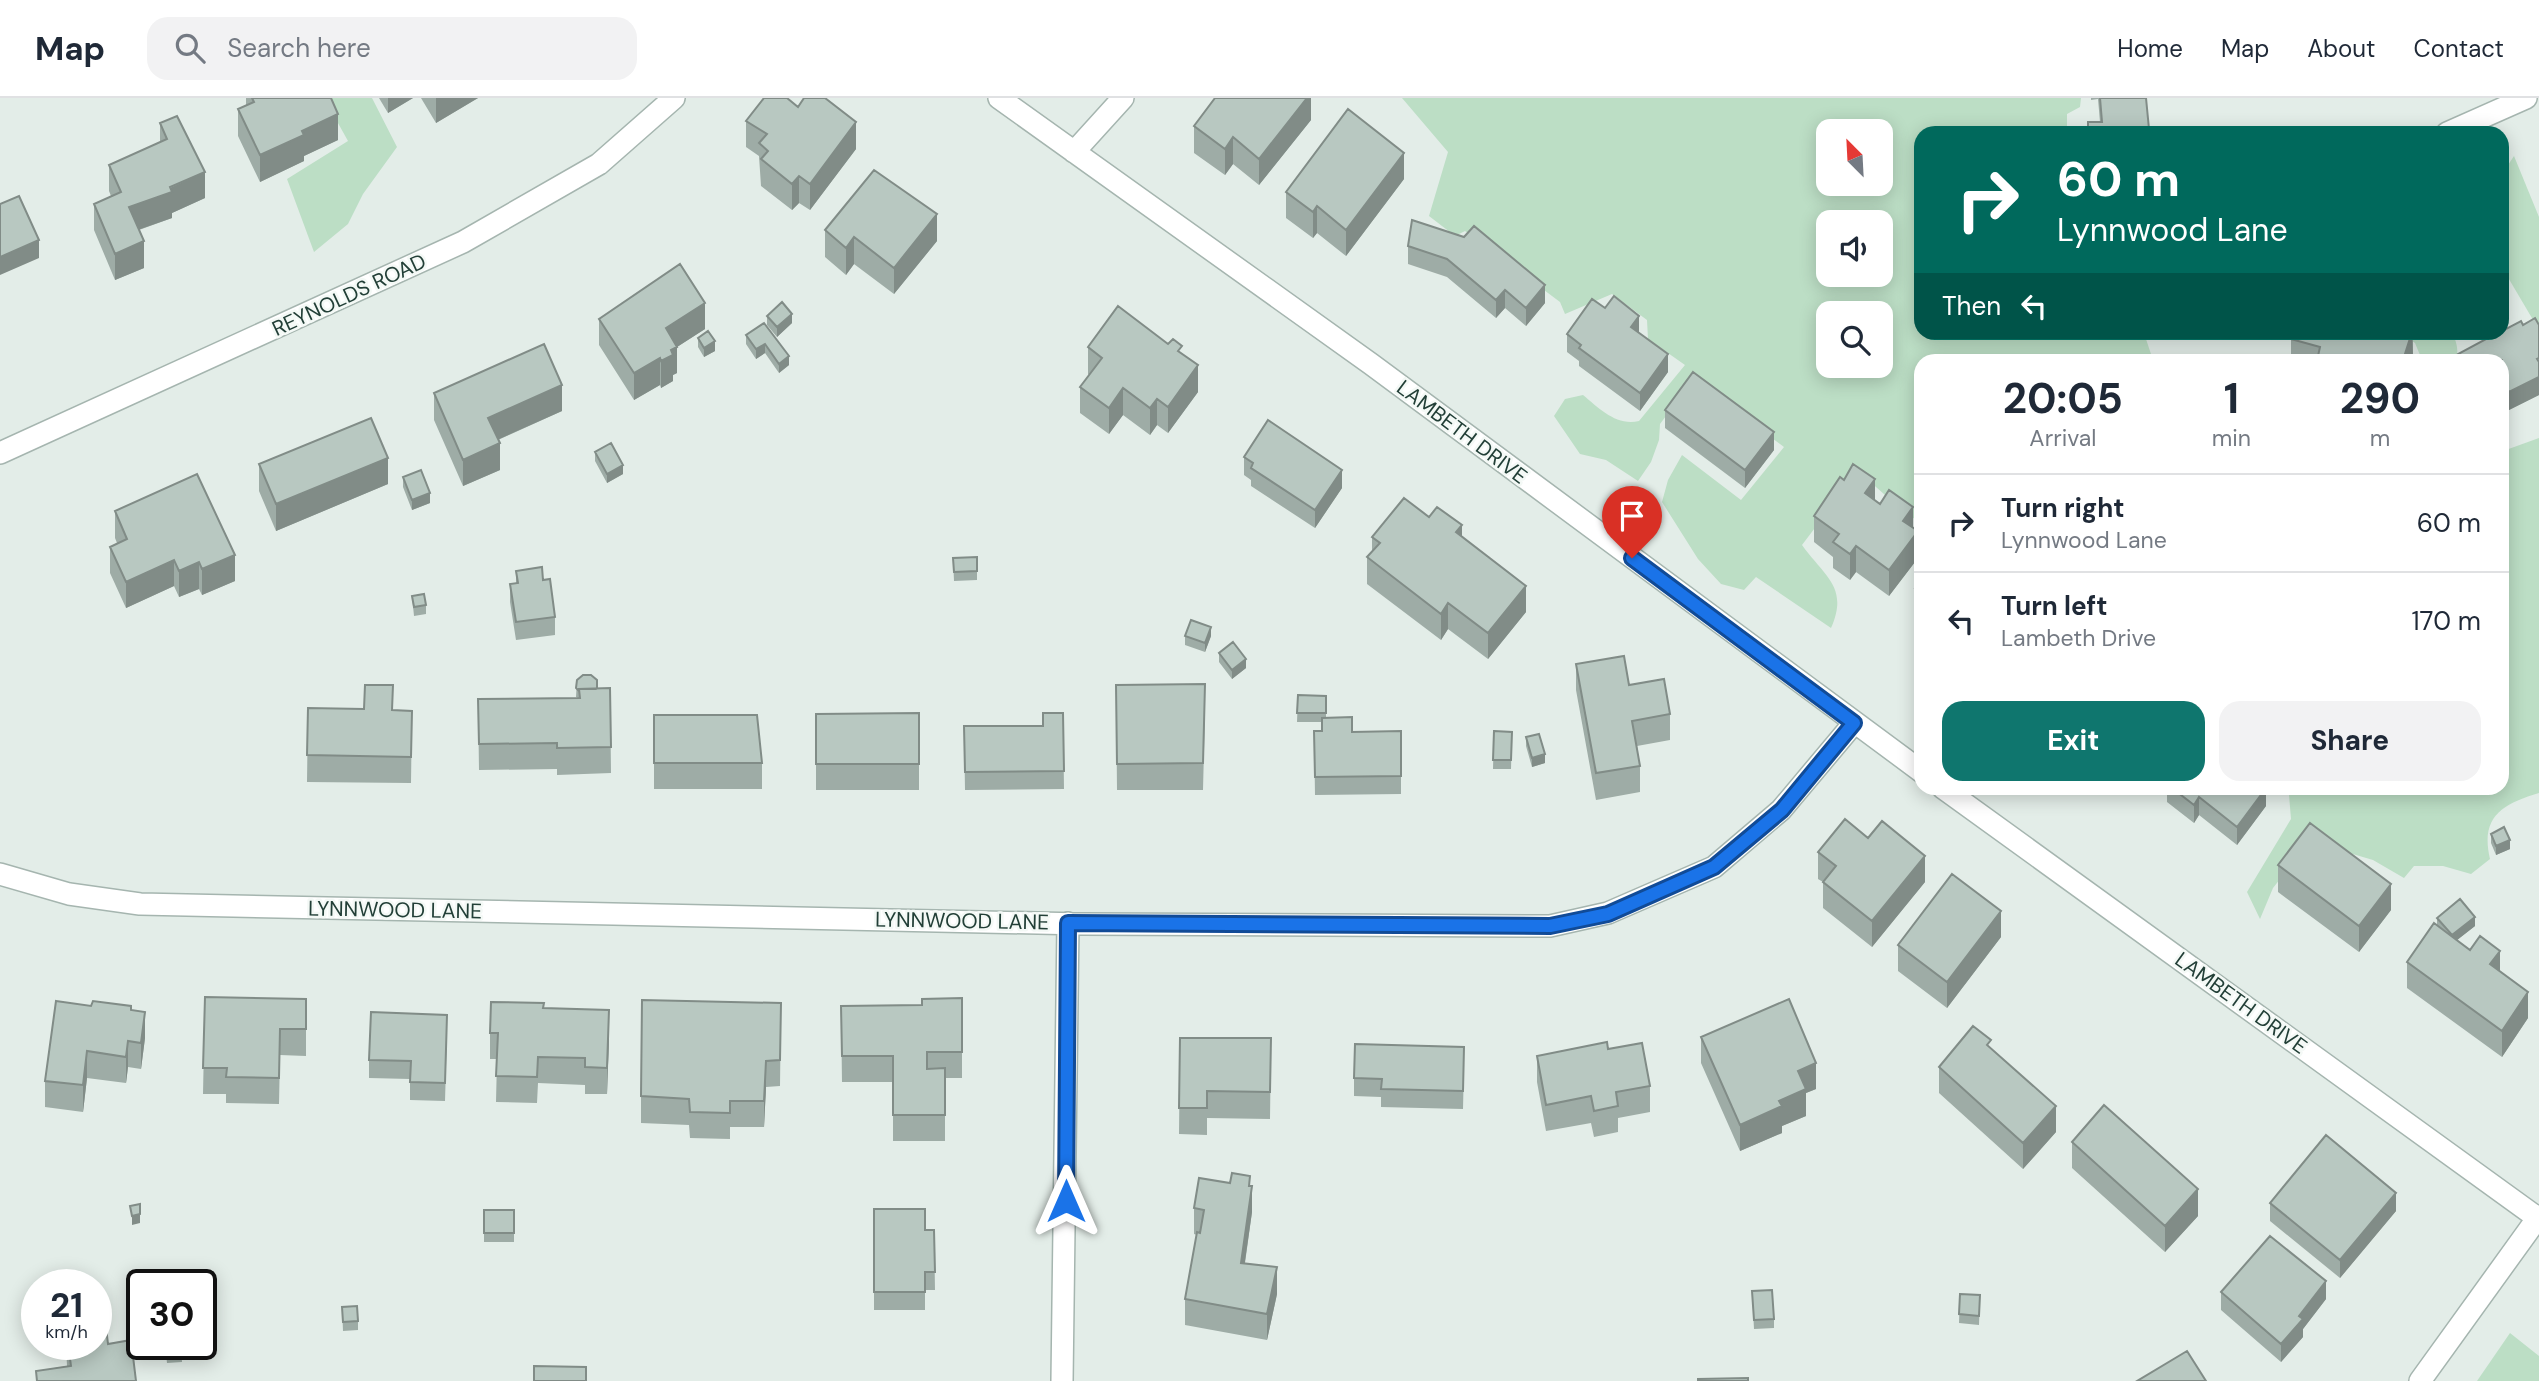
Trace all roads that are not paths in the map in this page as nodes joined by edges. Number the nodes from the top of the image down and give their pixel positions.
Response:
1 (674, 98) edge
2 (999, 98) edge
3 (1123, 98) edge
4 (2526, 98) edge
5 (2463, 126) edge
6 (1074, 152) junction
7 (0, 453) edge
8 (1854, 723) junction
9 (1914, 766) edge
10 (1953, 795) edge
11 (0, 874) edge
12 (1068, 923) junction
13 (2539, 1218) edge
14 (1062, 1381) edge
15 (2420, 1381) edge

1 - 7 street, REYNOLDS ROAD
2 - 6 street, LAMBETH DRIVE
3 - 6 street
4 - 5 street
6 - 8 street, LAMBETH DRIVE
8 - 9 street, LAMBETH DRIVE
8 - 12 street, LYNNWOOD LANE
10 - 13 street, LAMBETH DRIVE
11 - 12 street, LYNNWOOD LANE
12 - 14 street
13 - 15 street

